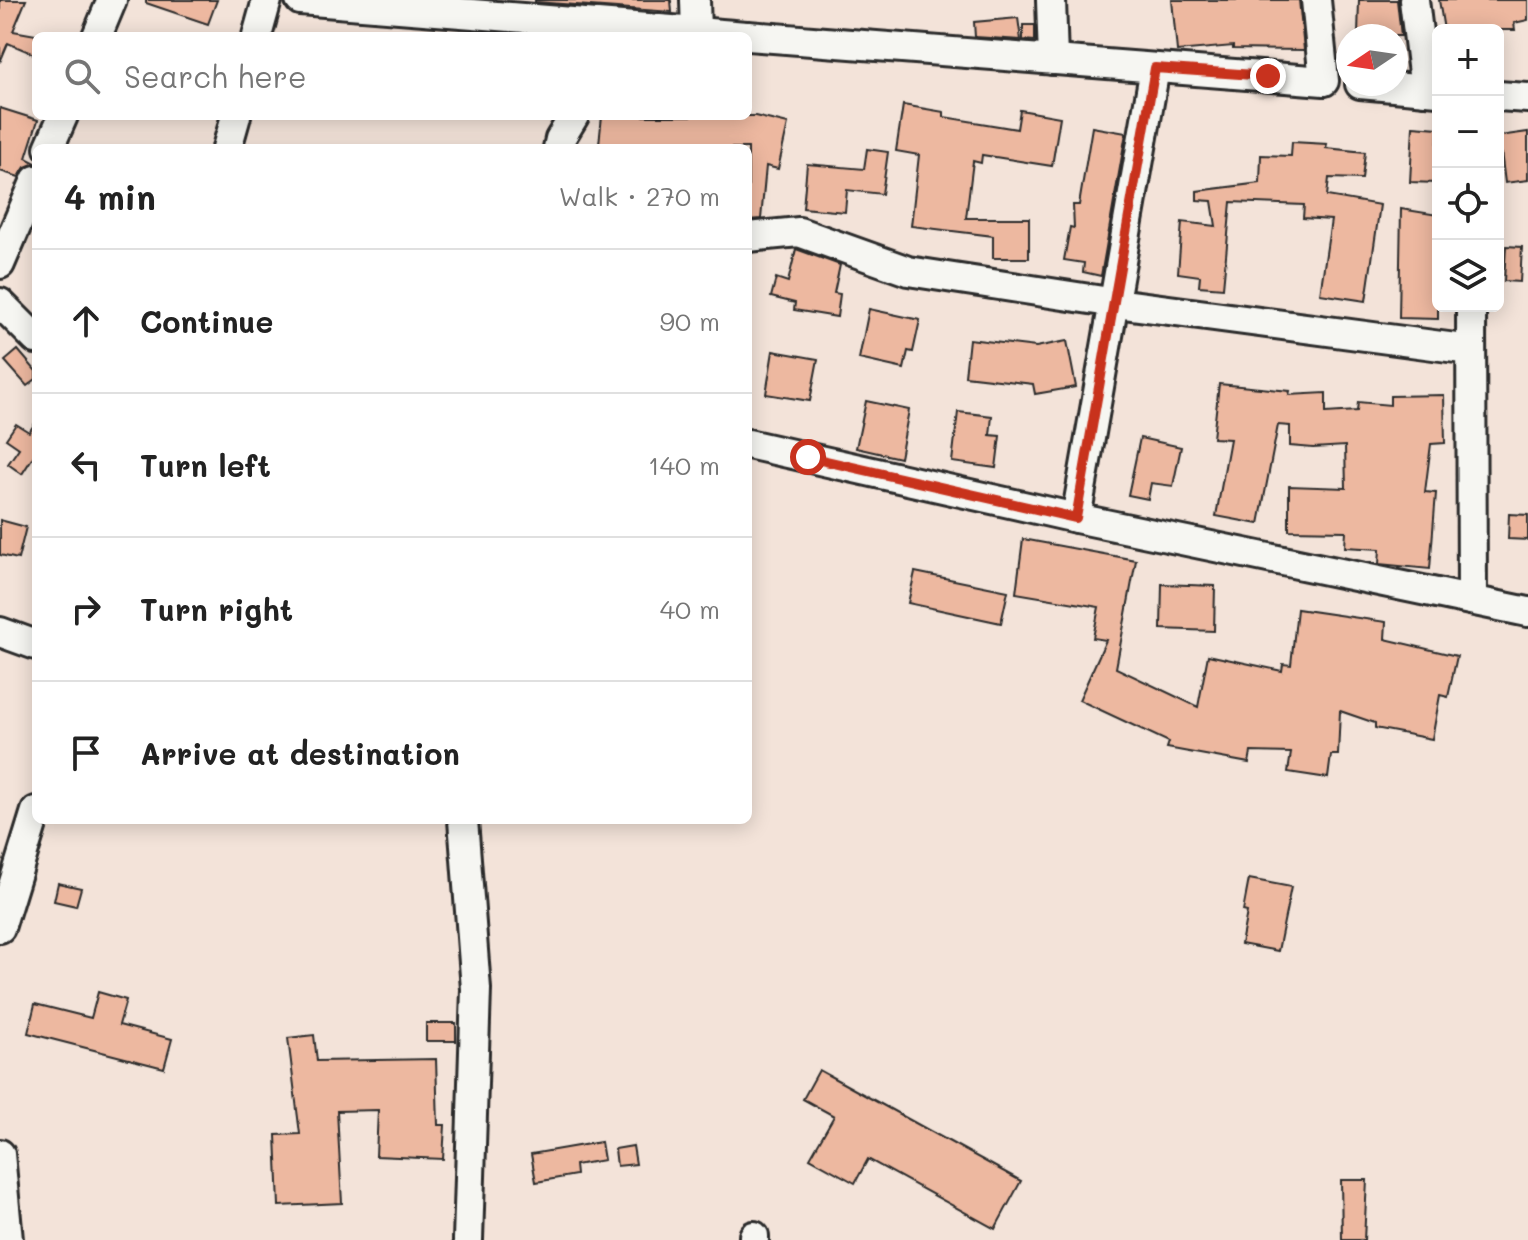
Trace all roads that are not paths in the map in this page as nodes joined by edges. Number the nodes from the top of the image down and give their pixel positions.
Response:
1 (112, 0) edge
2 (267, 0) edge
3 (300, 0) edge
4 (695, 0) edge
5 (1051, 0) edge
6 (1316, 0) edge
7 (1414, 0) edge
8 (474, 6) edge
9 (583, 29) edge
10 (99, 32) edge
11 (258, 32) edge
12 (696, 32) joint
13 (752, 36) edge
14 (1053, 60) junction
15 (1155, 68) junction
16 (1336, 82) edge
17 (1408, 88) edge
18 (1431, 90) edge
19 (1504, 96) edge
20 (1528, 98) edge
21 (61, 120) edge
22 (235, 120) edge
23 (572, 120) edge
24 (51, 144) edge
25 (228, 144) edge
26 (559, 144) edge
27 (32, 189) edge
28 (752, 237) edge
29 (0, 264) edge
30 (0, 303) edge
31 (1116, 303) junction
32 (1471, 312) edge
33 (32, 335) edge
34 (1471, 350) junction
35 (752, 445) edge
36 (1076, 518) junction
37 (1472, 600) junction
38 (1528, 612) edge
39 (0, 632) edge
40 (32, 644) edge
41 (32, 824) edge
42 (463, 824) edge
43 (0, 928) edge
44 (0, 1154) edge
45 (8, 1240) edge
46 (468, 1240) edge

1 - 10 street
2 - 11 street
3 - 8 street
4 - 12 street
5 - 14 street
6 - 16 street
7 - 18 street
8 - 9 street
9 - 12 street
13 - 14 street
14 - 15 street
15 - 16 street
15 - 31 street
17 - 18 street
19 - 20 street
21 - 24 street
22 - 25 street
23 - 26 street
27 - 29 street
28 - 31 street
30 - 33 street
31 - 34 street
31 - 36 street
32 - 34 street
34 - 37 street
35 - 36 street
36 - 37 street
37 - 38 street
39 - 40 street
41 - 43 street
42 - 46 street
44 - 45 street

